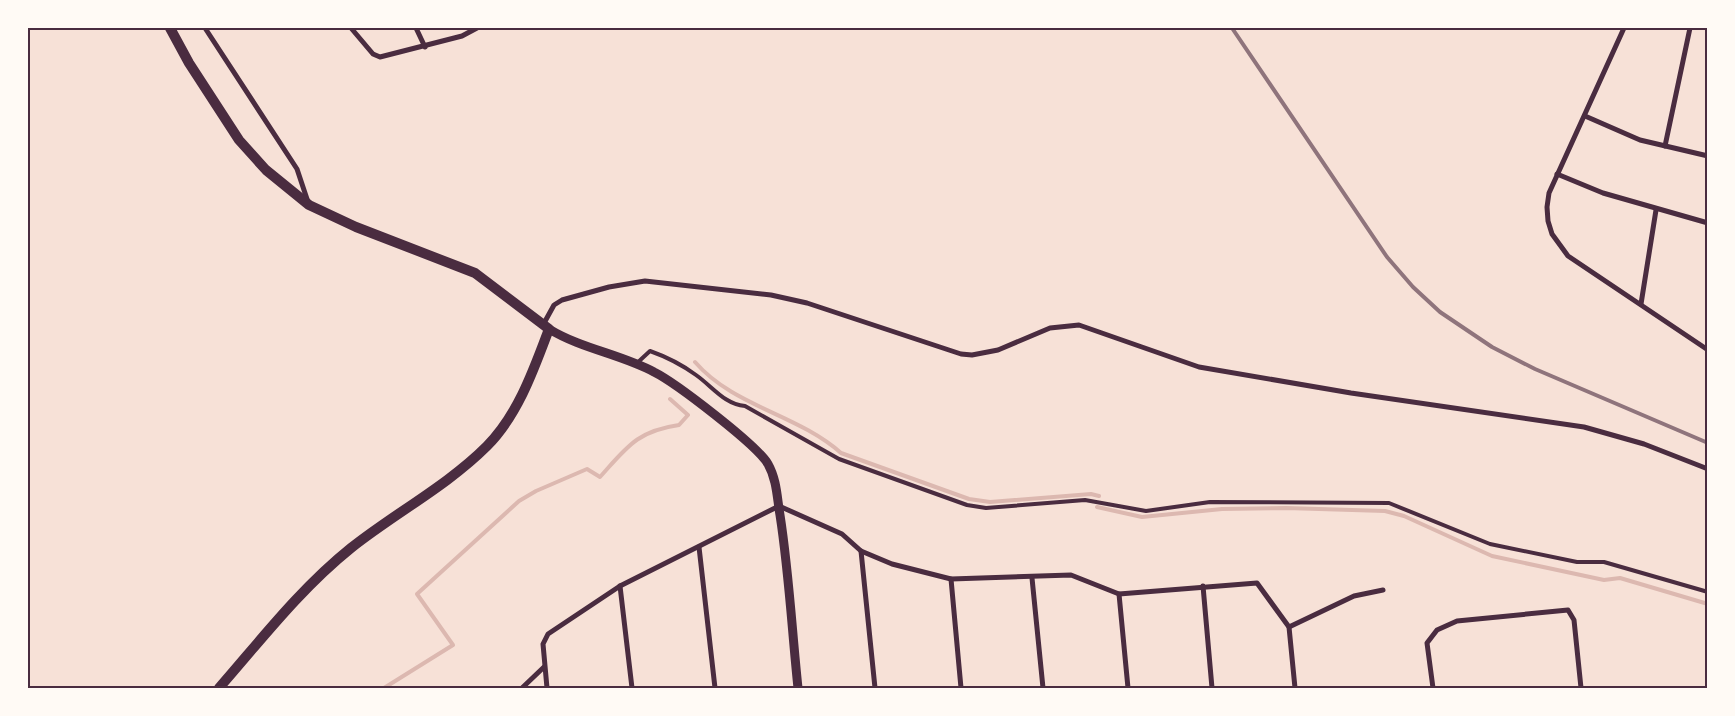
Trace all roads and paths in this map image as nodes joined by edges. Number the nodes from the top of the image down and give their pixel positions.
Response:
1 (170, 28) edge
2 (206, 28) edge
3 (351, 28) edge
4 (416, 28) edge
5 (477, 28) edge
6 (1624, 28) edge
7 (1690, 28) edge
8 (425, 48) junction
9 (1585, 116) junction
10 (1665, 146) junction
11 (1708, 156) edge
12 (1557, 174) junction
13 (309, 205) junction
14 (1656, 210) junction
15 (1708, 223) edge
16 (1641, 304) junction
17 (546, 327) junction
18 (1708, 350) edge
19 (636, 364) junction
20 (1708, 469) edge
21 (779, 506) junction
22 (699, 547) junction
23 (861, 551) junction
24 (1032, 578) junction
25 (951, 580) junction
26 (620, 586) junction
27 (1203, 586) junction
28 (1383, 590) dead end
29 (1708, 592) edge
30 (1119, 594) junction
31 (1289, 627) junction
32 (544, 667) junction
33 (219, 688) edge
34 (522, 688) edge
35 (547, 688) edge
36 (632, 688) edge
37 (715, 688) edge
38 (798, 688) edge
39 (874, 688) edge
40 (961, 688) edge
41 (1043, 688) edge
42 (1128, 688) edge
43 (1212, 688) edge
44 (1295, 688) edge
45 (1433, 688) edge
46 (1581, 688) edge

1 - 13 main road
2 - 13 street
3 - 8 street
4 - 8 street
5 - 8 street
6 - 9 street
7 - 10 street
9 - 10 street
9 - 12 street
10 - 11 street
12 - 14 street
12 - 16 street
13 - 17 main road
14 - 15 street
14 - 16 street
16 - 18 street
17 - 19 street
17 - 20 street
17 - 33 main road
19 - 21 street
19 - 29 lane
21 - 22 street
21 - 23 street
21 - 38 street
22 - 26 street
22 - 37 street
23 - 25 street
23 - 39 street
24 - 25 street
24 - 30 street
24 - 41 street
25 - 40 street
26 - 32 street
26 - 36 street
27 - 30 street
27 - 31 street
27 - 43 street
28 - 31 street
30 - 42 street
31 - 44 street
32 - 34 street
32 - 35 street
45 - 46 street

